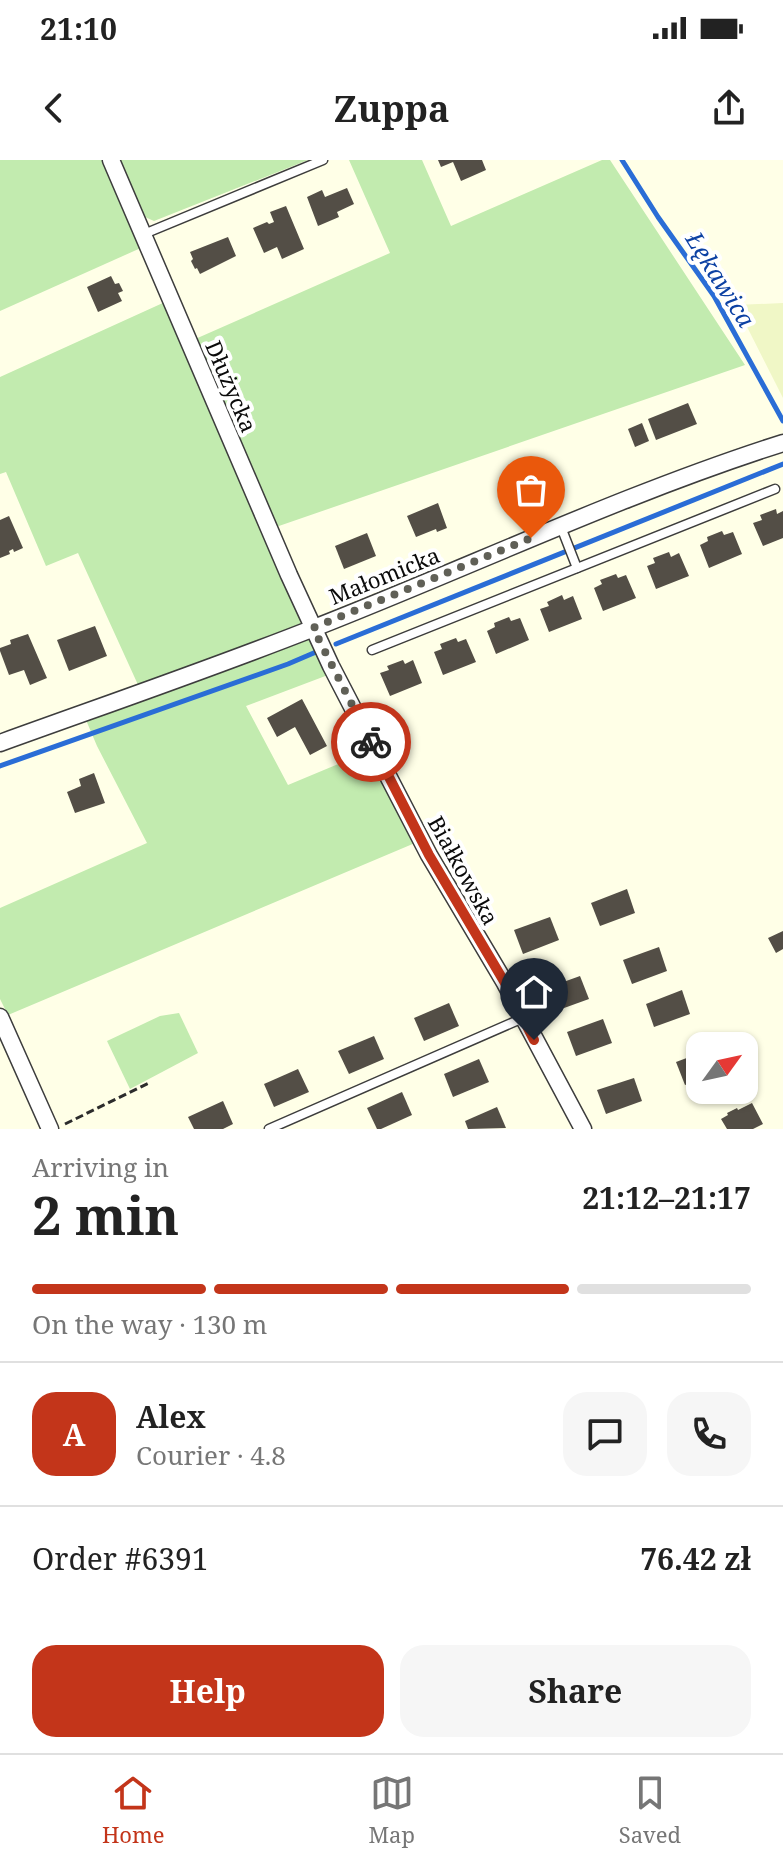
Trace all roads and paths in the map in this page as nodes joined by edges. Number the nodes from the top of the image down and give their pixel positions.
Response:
1 (111, 160) edge
2 (323, 160) edge
3 (143, 235) junction
4 (783, 443) edge
5 (775, 489) dead end
6 (563, 532) junction
7 (576, 565) junction
8 (313, 628) junction
9 (372, 650) dead end
10 (0, 743) edge
11 (0, 1017) edge
12 (523, 1018) junction
13 (151, 1082) dead end
14 (52, 1129) edge
15 (269, 1129) edge
16 (583, 1129) edge

1 - 3 street, Dłużycka
2 - 3 lane
3 - 8 street, Dłużycka
4 - 6 street, Małomicka
5 - 7 lane
6 - 7 lane
6 - 8 street, Małomicka
7 - 9 lane
8 - 10 street, Małomicka
8 - 12 street, Białkowska
11 - 14 street
12 - 15 lane
12 - 16 street, Białkowska
13 - 14 path

